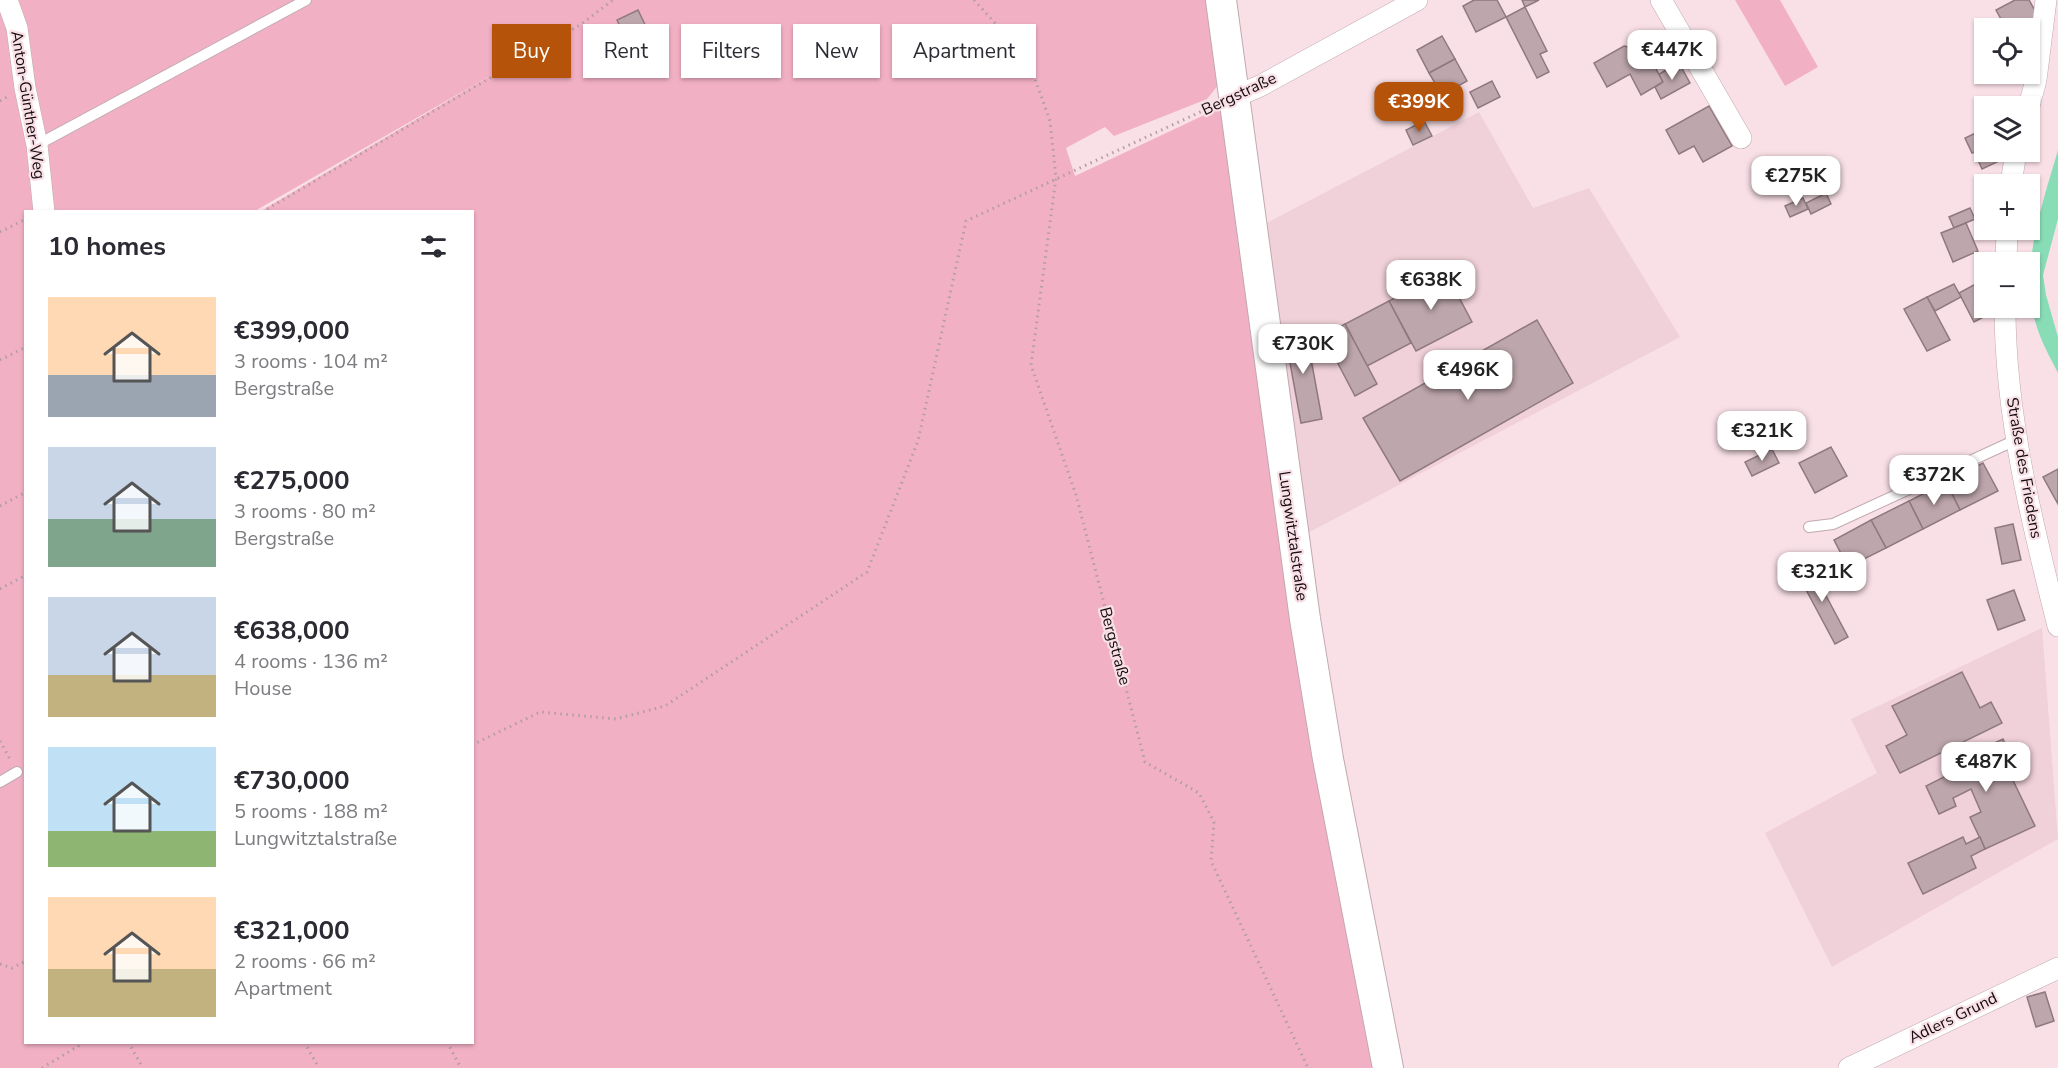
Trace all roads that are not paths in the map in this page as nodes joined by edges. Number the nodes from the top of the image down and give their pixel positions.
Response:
1 (7, 0) edge
2 (306, 0) edge
3 (1221, 0) edge
4 (1417, 0) edge
5 (1661, 0) edge
6 (2046, 0) edge
7 (1234, 96) junction
8 (2032, 96) edge
9 (1741, 138) dead end
10 (37, 145) junction
11 (44, 210) edge
12 (2006, 318) edge
13 (2018, 439) junction
14 (1809, 527) dead end
15 (2058, 626) edge
16 (17, 772) road end
17 (0, 782) edge
18 (2058, 968) edge
19 (1388, 1068) edge
20 (1849, 1068) edge

1 - 10 street, Anton-Günther-Weg
2 - 10 lane
3 - 7 main road, Lungwitztalstraße
4 - 7 street, Bergstraße
5 - 9 street
6 - 8 street
7 - 19 main road, Lungwitztalstraße
10 - 11 street, Anton-Günther-Weg
12 - 13 street, Straße des Friedens
13 - 14 lane
13 - 15 street, Straße des Friedens
16 - 17 lane
18 - 20 street, Adlers Grund

